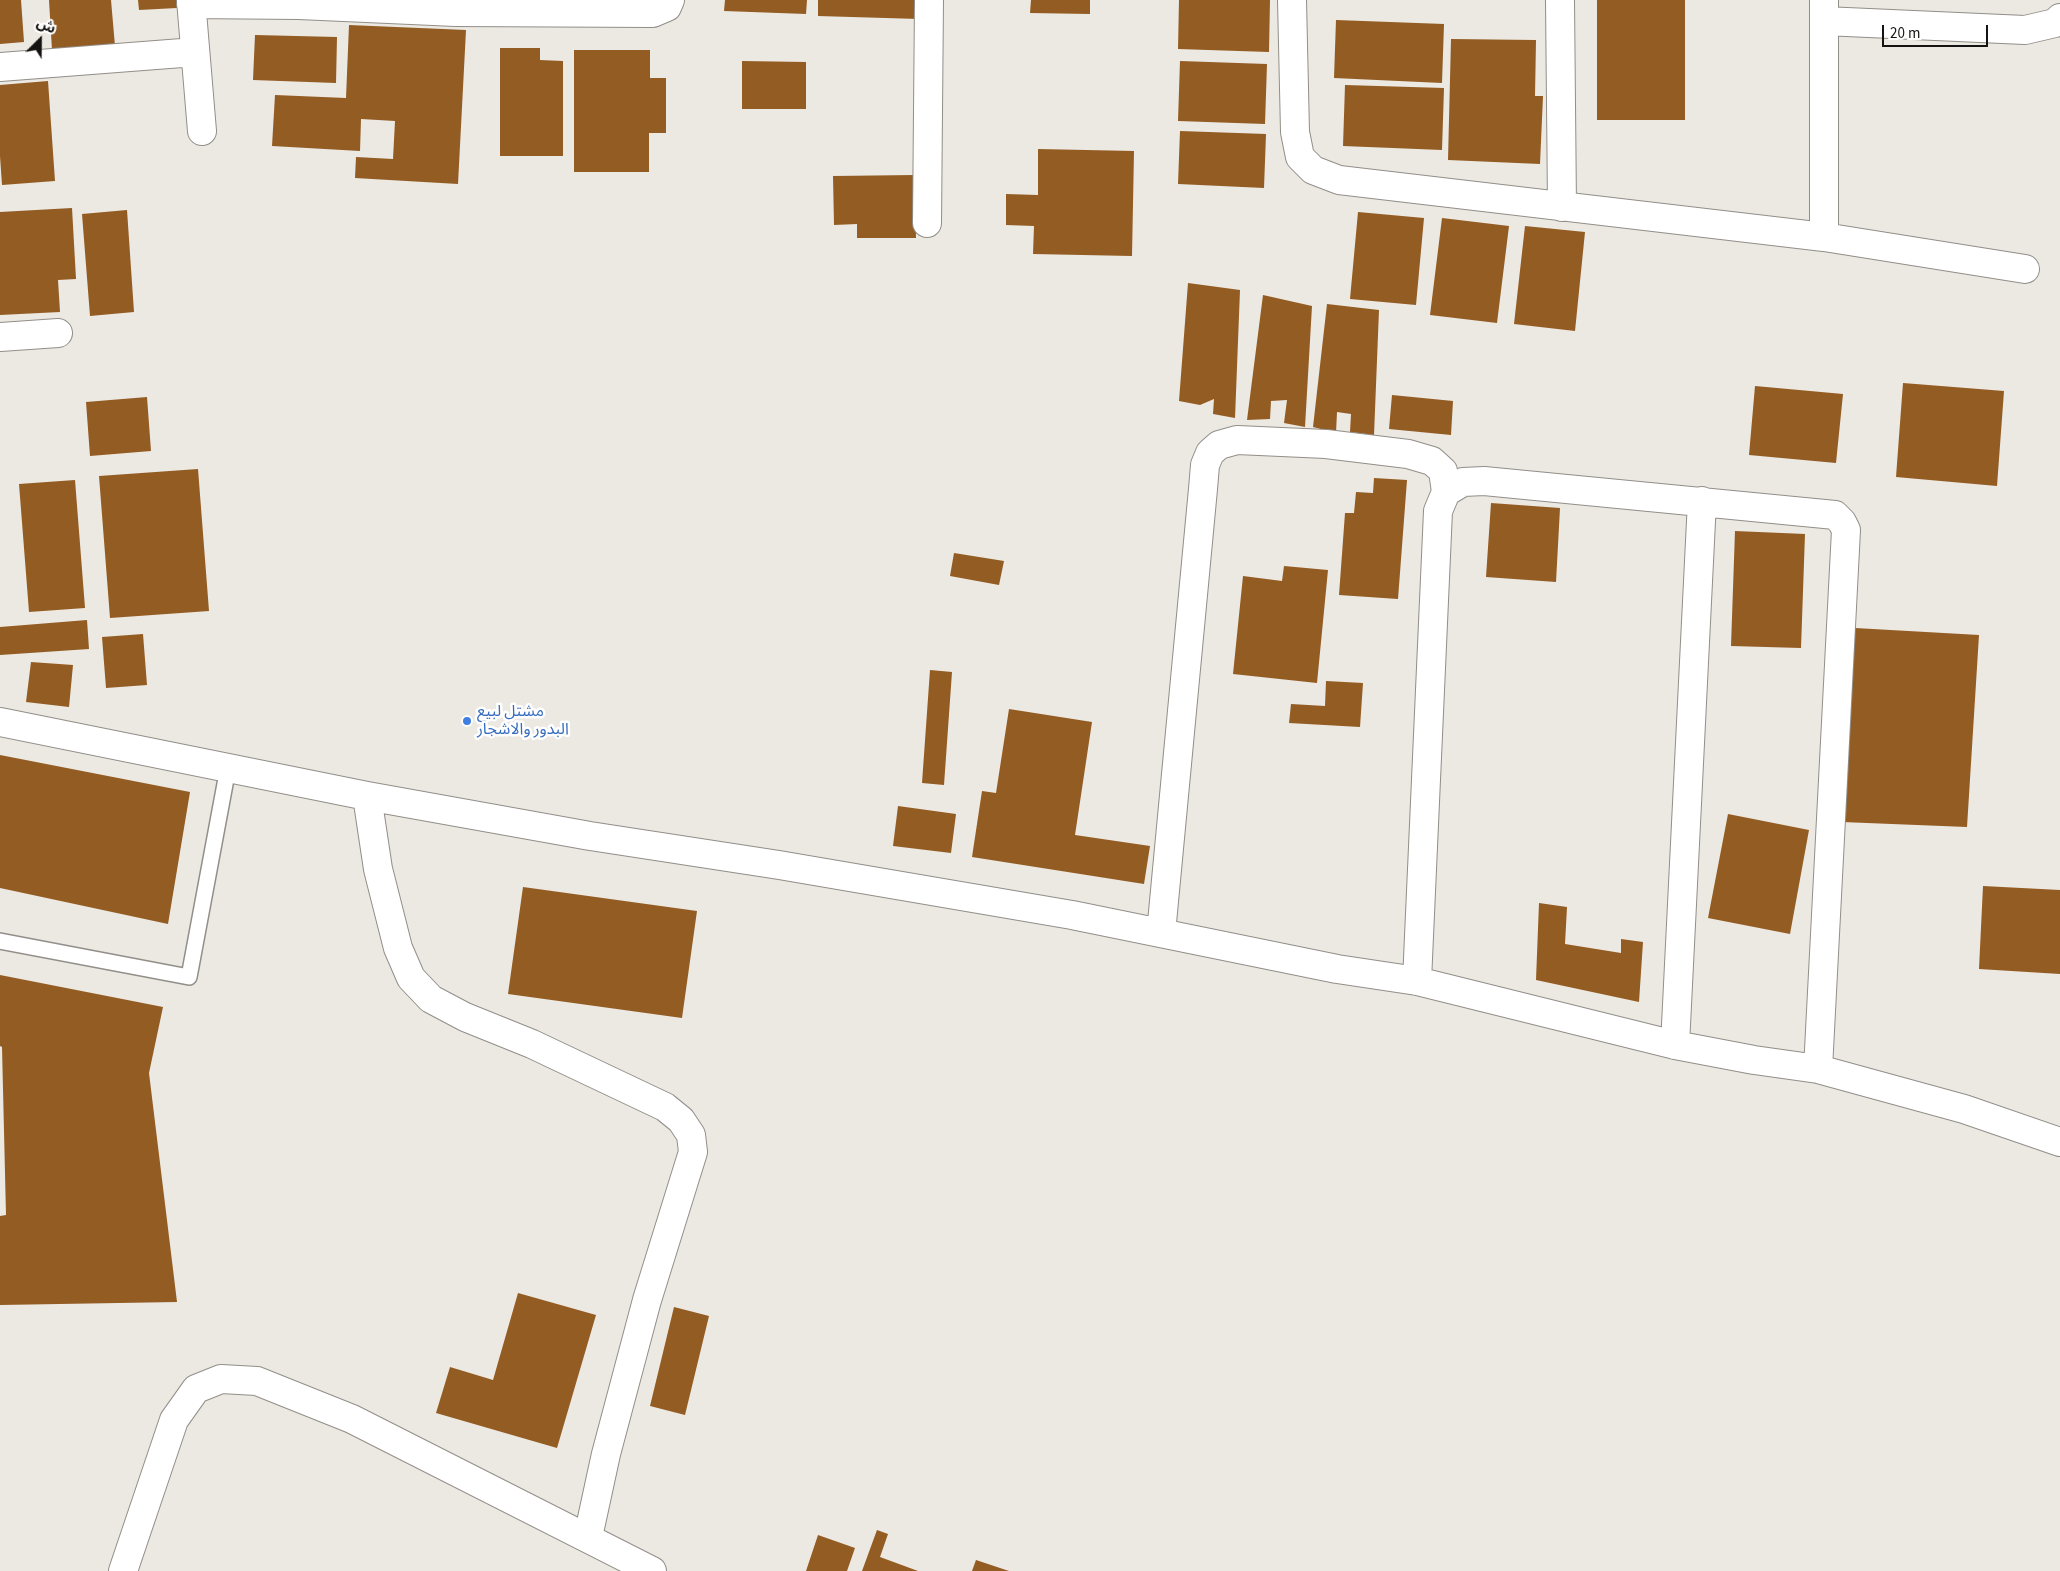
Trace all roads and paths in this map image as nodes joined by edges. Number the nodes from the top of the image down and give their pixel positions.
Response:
1 (670, 0) edge
2 (929, 0) edge
3 (1292, 0) edge
4 (1560, 0) edge
5 (191, 2) edge
6 (500, 6) edge
7 (1824, 10) edge
8 (2060, 18) edge
9 (195, 52) junction
10 (0, 67) edge
11 (202, 130) dead end
12 (1562, 206) junction
13 (927, 223) dead end
14 (1824, 237) junction
15 (2026, 269) dead end
16 (58, 333) dead end
17 (0, 337) edge
18 (1446, 492) junction
19 (1702, 501) junction
20 (0, 722) edge
21 (228, 768) junction
22 (367, 796) junction
23 (1161, 933) junction
24 (0, 941) edge
25 (1417, 981) junction
26 (1675, 1045) junction
27 (1818, 1068) junction
28 (2060, 1142) edge
29 (588, 1537) junction
30 (123, 1571) edge
31 (652, 1571) edge

1 - 6 street
2 - 13 street
3 - 12 street
4 - 12 street
5 - 6 street
5 - 9 street
7 - 8 street
7 - 14 street
9 - 10 street
9 - 11 street
12 - 14 street
14 - 15 street
16 - 17 street
18 - 19 street
18 - 23 street
18 - 25 street
19 - 26 street
19 - 27 street
20 - 21 street
21 - 22 street
21 - 24 lane
22 - 23 street
22 - 29 street
23 - 25 street
25 - 26 street
26 - 27 street
27 - 28 street
29 - 30 street
29 - 31 street

